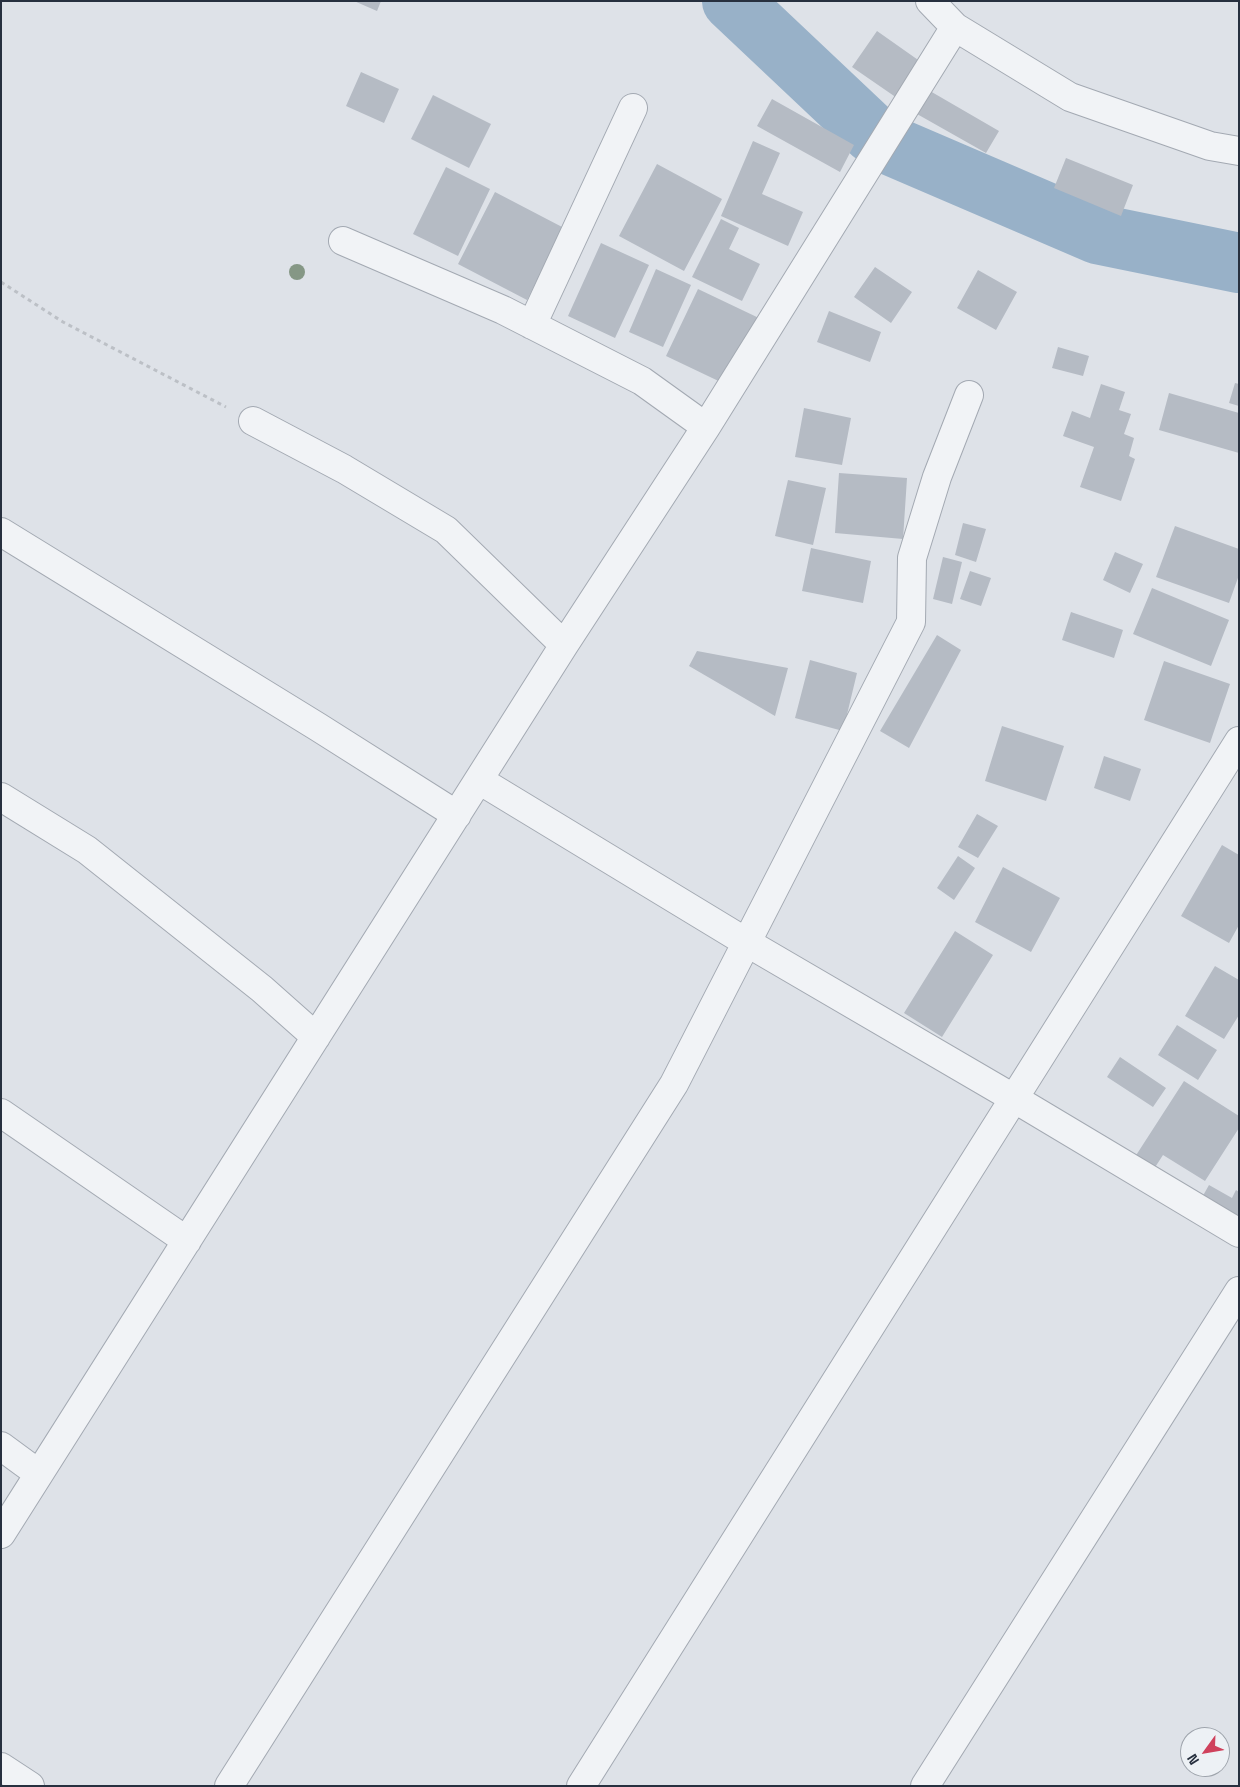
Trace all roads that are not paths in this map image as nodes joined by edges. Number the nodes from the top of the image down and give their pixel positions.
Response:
1 (930, 1) edge
2 (955, 27) junction
3 (633, 108) dead end
4 (1239, 151) edge
5 (343, 241) dead end
6 (532, 325) junction
7 (969, 396) dead end
8 (253, 421) road end
9 (706, 427) junction
10 (1, 532) edge
11 (564, 645) junction
12 (1239, 741) edge
13 (479, 780) junction
14 (1, 797) edge
15 (457, 815) junction
16 (746, 942) junction
17 (316, 1036) junction
18 (1015, 1099) junction
19 (1, 1114) edge
20 (1239, 1233) edge
21 (187, 1241) junction
22 (1239, 1291) edge
23 (1, 1446) edge
24 (39, 1474) junction
25 (1, 1534) edge
26 (1, 1767) edge
27 (30, 1786) edge
28 (229, 1786) edge
29 (581, 1786) edge
30 (925, 1786) edge

1 - 2 street
2 - 4 street
2 - 9 street
3 - 6 street
5 - 6 street
6 - 9 street
7 - 16 street
8 - 11 street
9 - 11 street
10 - 15 street
11 - 13 street
12 - 18 street
13 - 15 street
13 - 16 street
14 - 17 street
15 - 17 street
16 - 18 street
16 - 28 street
17 - 21 street
18 - 20 street
18 - 29 street
19 - 21 street
21 - 24 street
22 - 30 street
23 - 24 street
24 - 25 street
26 - 27 street

